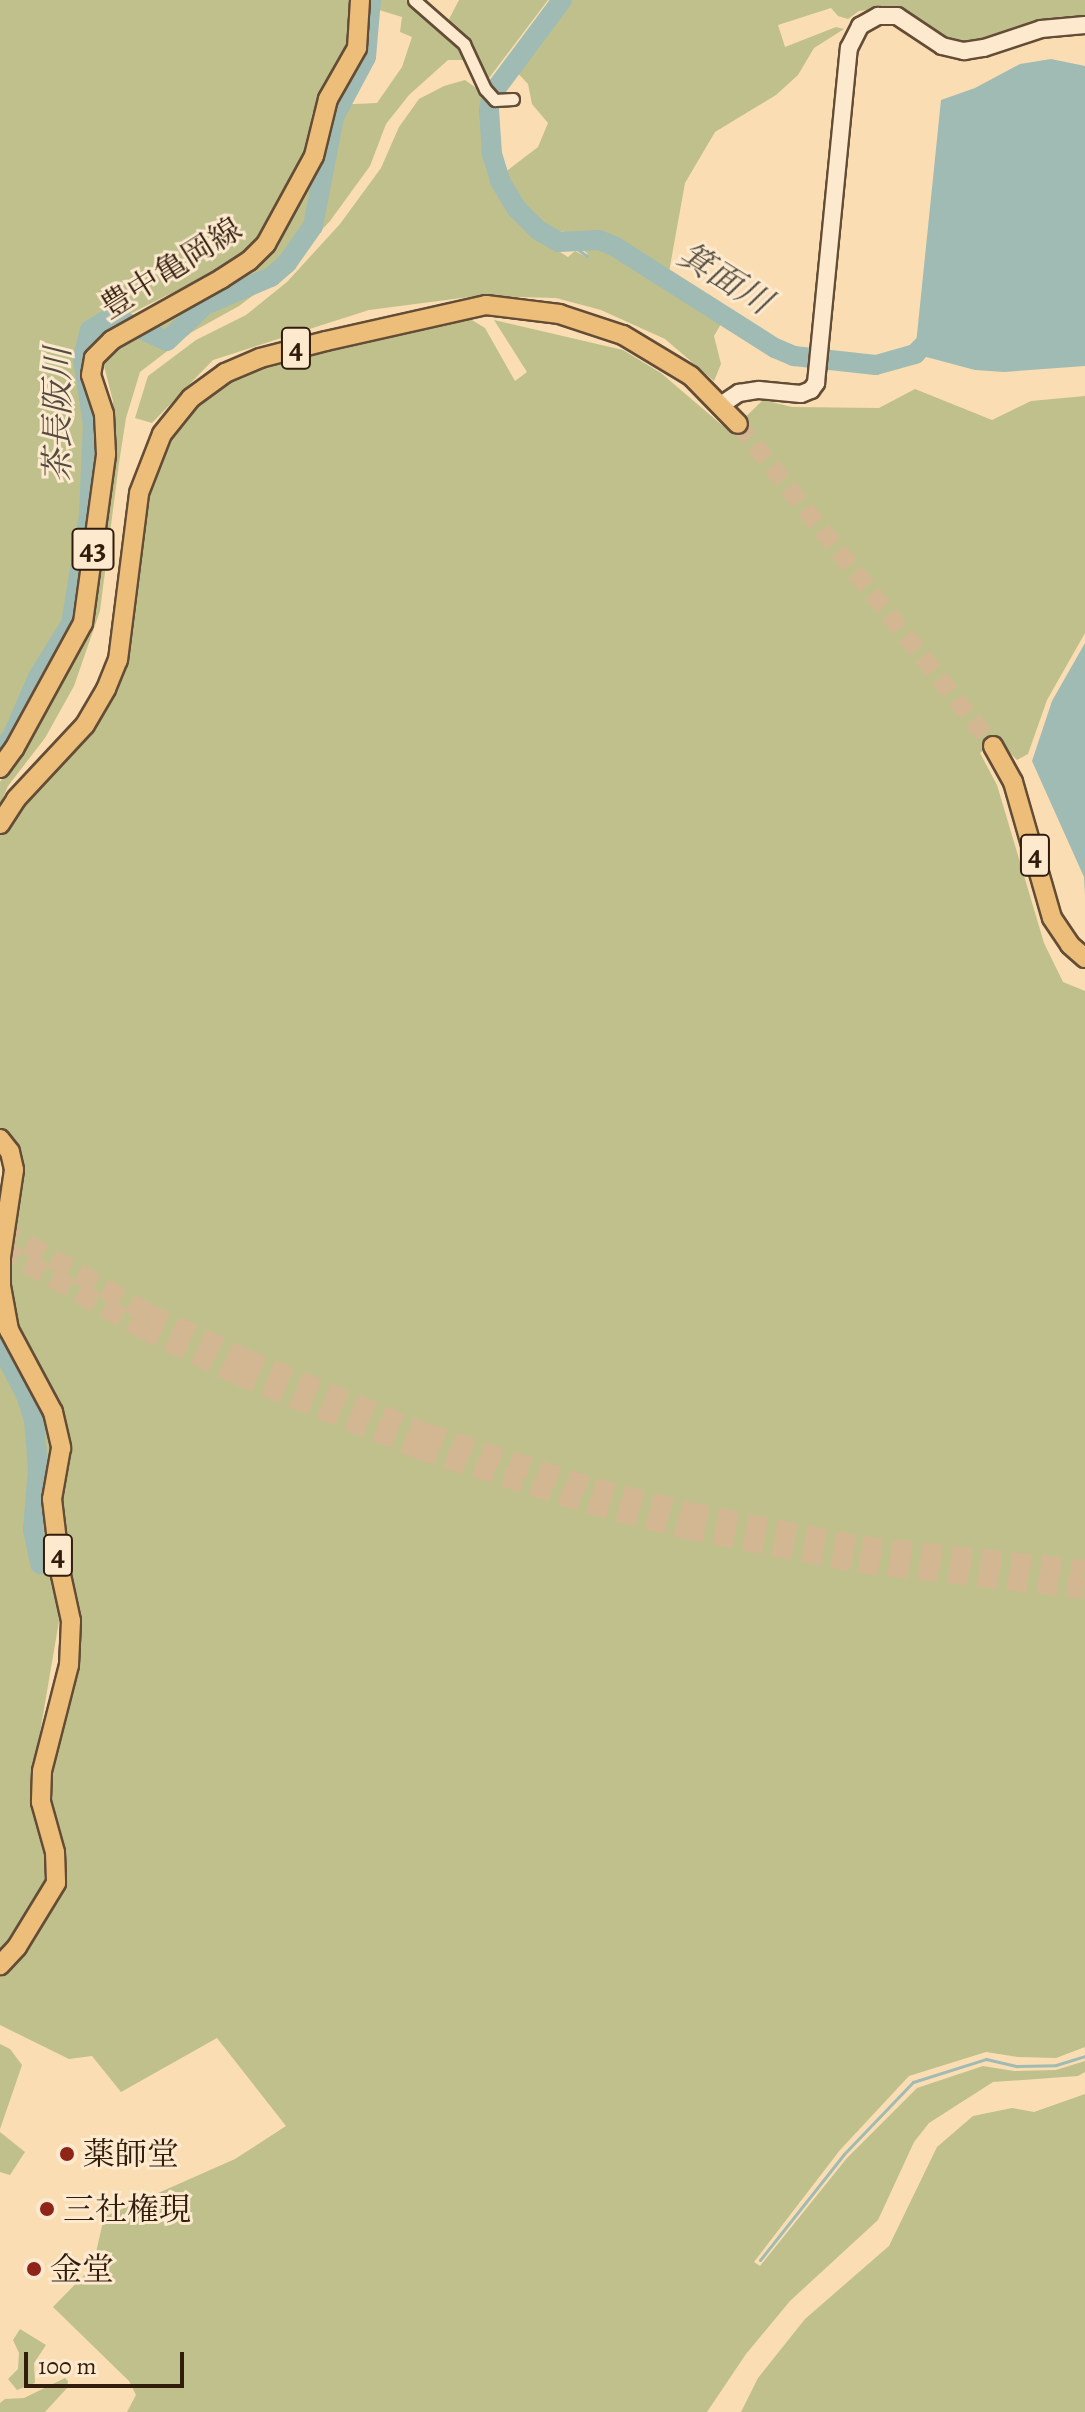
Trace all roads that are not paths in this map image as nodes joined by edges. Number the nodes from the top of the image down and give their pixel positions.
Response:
1 (360, 0) edge
2 (414, 0) edge
3 (1085, 25) edge
4 (513, 99) dead end
5 (719, 403) junction
6 (738, 424) tunnel mouth
7 (993, 746) tunnel mouth
8 (0, 768) edge
9 (0, 824) edge
10 (1085, 958) edge
11 (0, 1139) edge
12 (0, 1965) edge

1 - 8 main road, 豊中亀岡線 / 43
2 - 4 street
3 - 5 street
5 - 6 main road, 4
5 - 9 main road, 4
7 - 10 main road, 4
11 - 12 main road, 4

